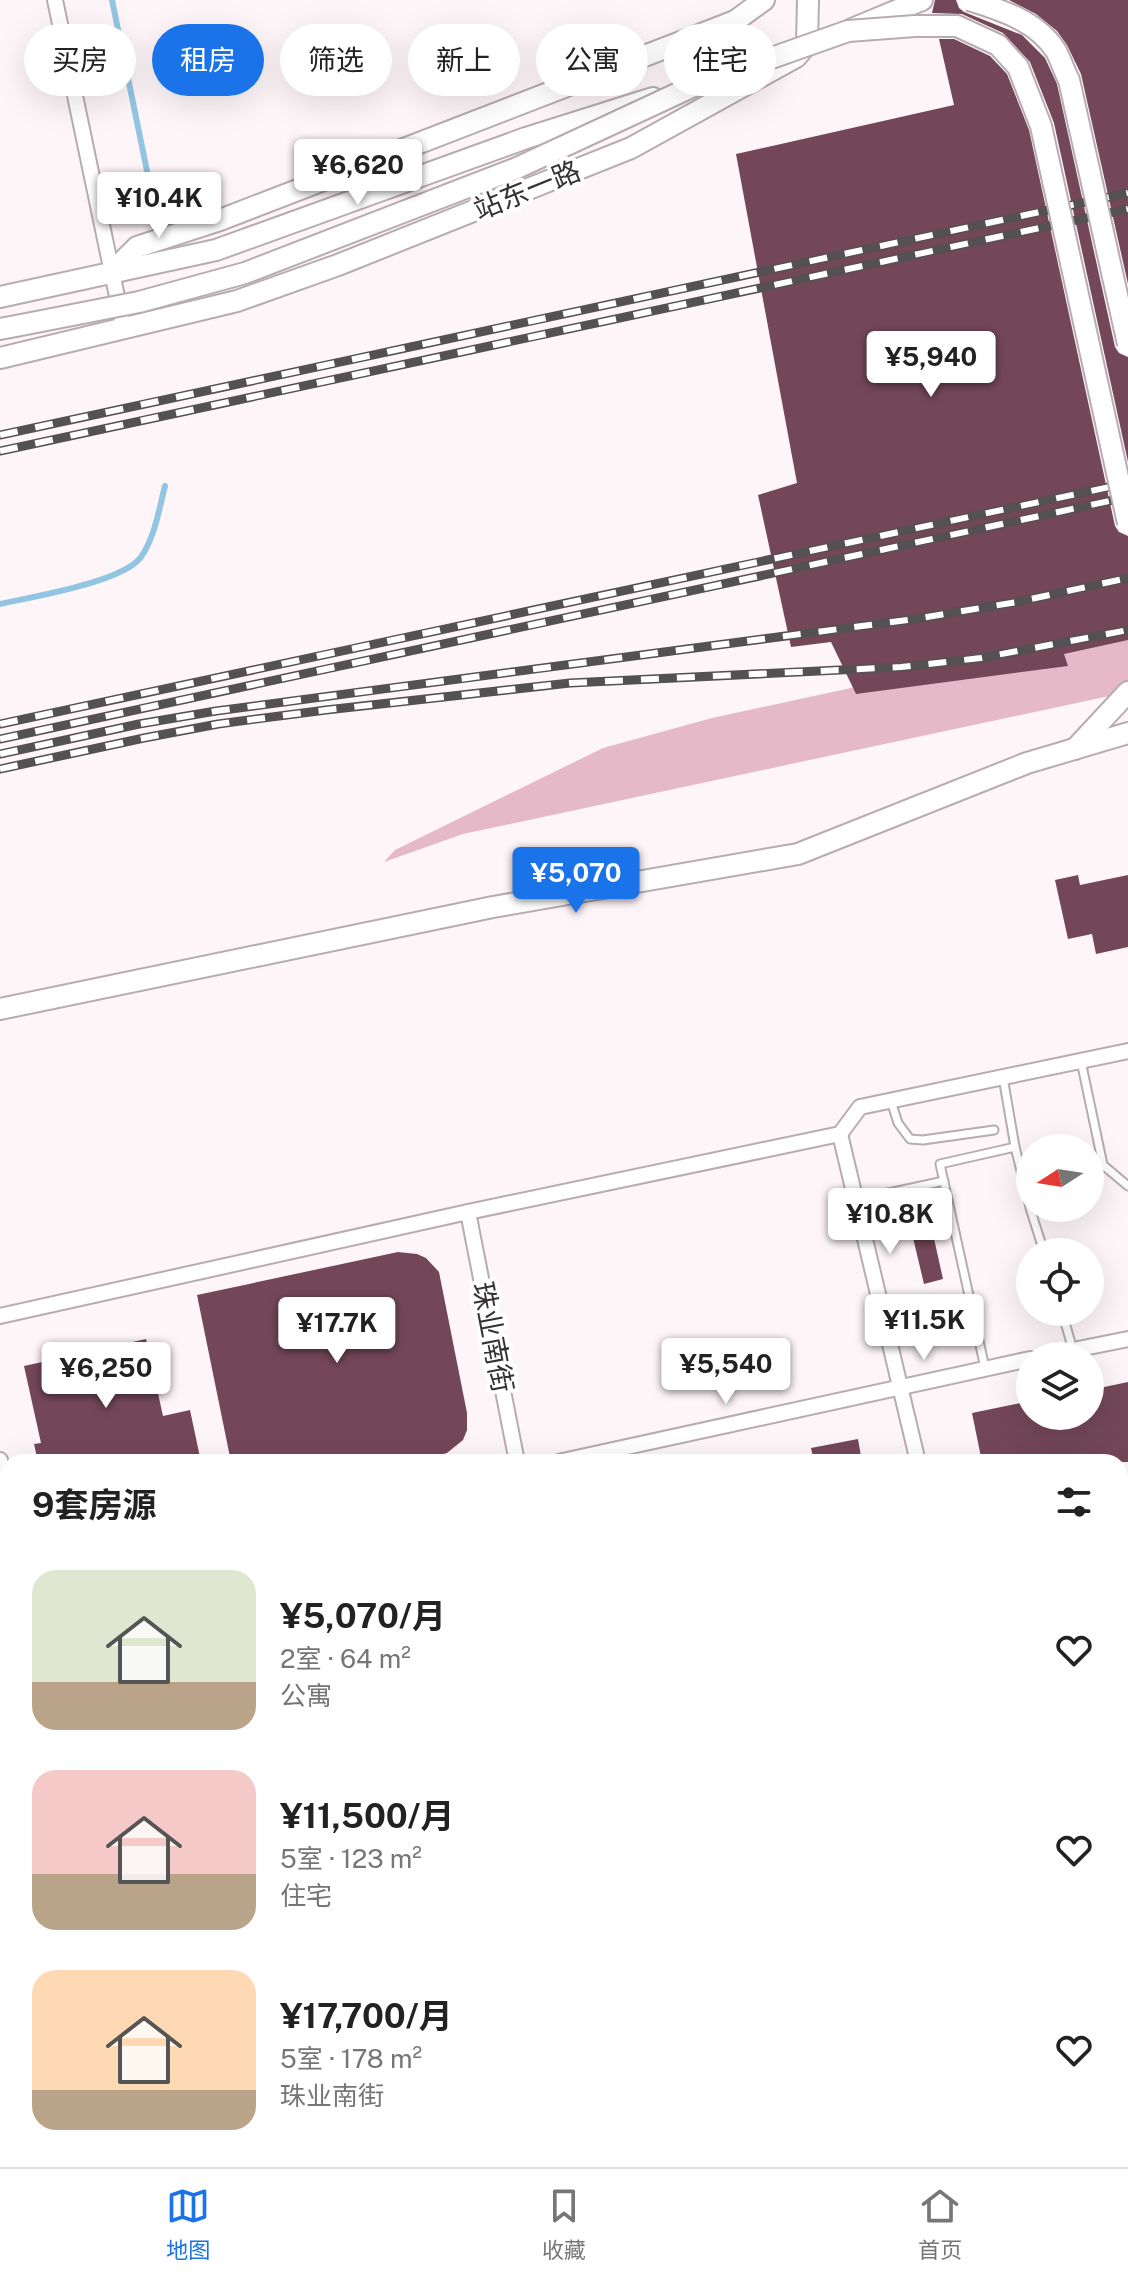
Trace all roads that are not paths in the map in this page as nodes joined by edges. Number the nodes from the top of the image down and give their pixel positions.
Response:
1 (55, 0) edge
2 (764, 0) edge
3 (808, 0) edge
4 (922, 0) edge
5 (969, 0) edge
6 (848, 31) junction
7 (776, 56) edge
8 (664, 95) edge
9 (672, 96) edge
10 (112, 272) junction
11 (0, 297) edge
12 (0, 329) edge
13 (124, 330) junction
14 (1128, 344) edge
15 (0, 358) edge
16 (1128, 523) edge
17 (1128, 692) edge
18 (1128, 733) edge
19 (1075, 749) junction
20 (0, 1009) edge
21 (1128, 1051) edge
22 (1081, 1061) junction
23 (1003, 1077) junction
24 (891, 1101) junction
25 (994, 1130) dead end
26 (840, 1134) junction
27 (1015, 1147) junction
28 (1016, 1151) edge
29 (944, 1181) junction
30 (1128, 1186) edge
31 (856, 1200) junction
32 (468, 1212) junction
33 (0, 1316) edge
34 (1128, 1339) edge
35 (1104, 1344) edge
36 (1016, 1362) edge
37 (985, 1368) junction
38 (902, 1386) junction
39 (515, 1454) edge
40 (594, 1454) edge
41 (916, 1454) edge

1 - 10 street
2 - 10 street
3 - 13 street, 站东一路
4 - 6 street
5 - 14 street, bridge
6 - 7 street, bridge
6 - 16 street, bridge
8 - 10 street, bridge
9 - 12 street, bridge
10 - 11 street
10 - 13 street
13 - 15 street, 站东一路
17 - 19 street
18 - 19 street
19 - 20 street
21 - 22 street
22 - 23 street
22 - 30 lane
23 - 24 street
23 - 27 lane
24 - 25 lane
24 - 26 street
26 - 31 street
26 - 32 street
27 - 28 lane
27 - 29 lane
29 - 31 lane
29 - 37 lane
31 - 38 street
32 - 33 street
32 - 39 street, 珠业南街
34 - 35 street
36 - 37 street
37 - 38 street
38 - 40 street
38 - 41 street

